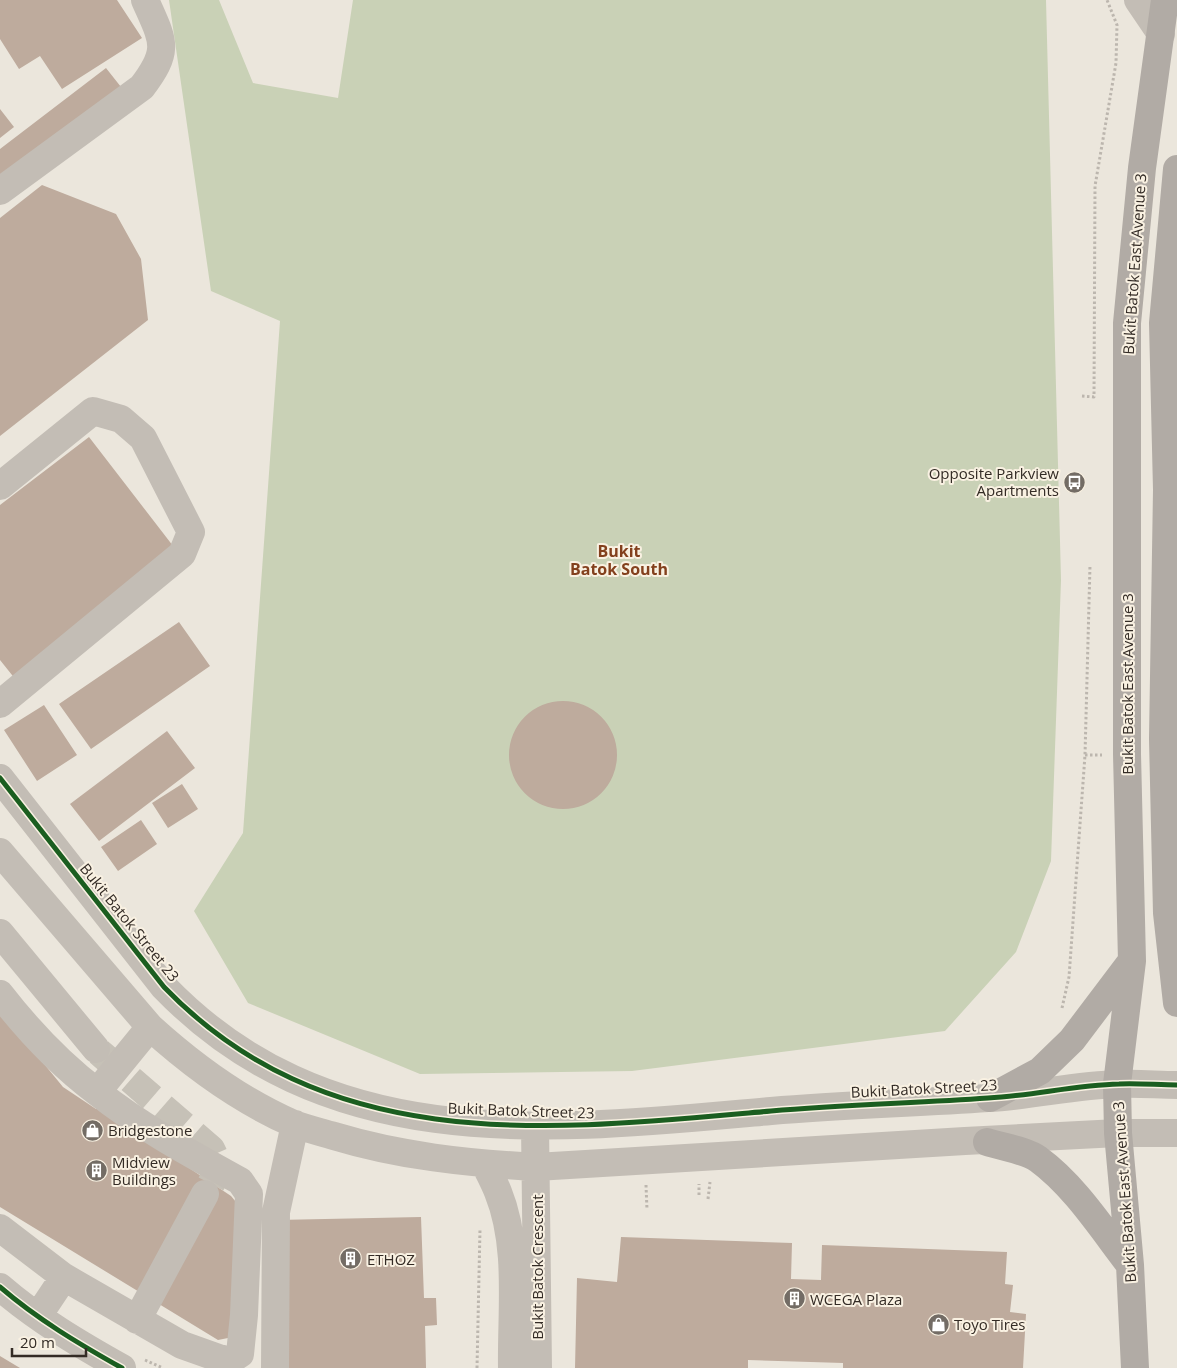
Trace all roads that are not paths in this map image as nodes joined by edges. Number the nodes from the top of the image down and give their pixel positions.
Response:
1 (145, 0) edge
2 (1138, 0) edge
3 (1165, 0) edge
4 (1160, 34) junction
5 (1177, 169) edge
6 (0, 191) edge
7 (0, 486) edge
8 (0, 704) edge
9 (0, 778) edge
10 (0, 852) edge
11 (1172, 923) edge
12 (0, 933) edge
13 (1132, 961) junction
14 (0, 994) edge
15 (1177, 1003) edge
16 (150, 1027) junction
17 (96, 1049) tunnel mouth
18 (1117, 1084) junction
19 (1177, 1085) edge
20 (97, 1092) junction
21 (990, 1098) junction
22 (295, 1124) junction
23 (535, 1126) junction
24 (1118, 1133) junction
25 (1177, 1133) edge
26 (987, 1142) junction
27 (485, 1164) junction
28 (536, 1167) junction
29 (205, 1194) tunnel mouth
30 (0, 1228) edge
31 (1130, 1265) junction
32 (64, 1277) junction
33 (0, 1287) edge
34 (38, 1316) junction
35 (137, 1320) junction
36 (122, 1368) edge
37 (275, 1368) edge
38 (512, 1368) edge
39 (538, 1368) edge
40 (1135, 1368) edge

1 - 6 street
2 - 4 street
3 - 4 main road, Bukit Batok East Avenue 3
4 - 13 main road, Bukit Batok East Avenue 3
5 - 11 main road
7 - 8 street
9 - 23 street, Bukit Batok Street 23
10 - 16 street
11 - 15 main road
12 - 17 street
13 - 18 main road, Bukit Batok East Avenue 3
13 - 21 main road
14 - 20 street
16 - 20 street
16 - 22 street
18 - 19 street, Bukit Batok Street 23
18 - 21 street, Bukit Batok Street 23
18 - 24 main road, Bukit Batok East Avenue 3
20 - 35 street
21 - 23 street, Bukit Batok Street 23
22 - 27 street
22 - 37 street
23 - 28 street, Bukit Batok Crescent
24 - 25 street
24 - 26 street
24 - 31 main road, Bukit Batok East Avenue 3
26 - 28 street
26 - 31 main road
27 - 28 street
27 - 38 street, Bukit Batok Crescent
28 - 39 street, Bukit Batok Crescent
29 - 35 street
30 - 32 street
31 - 40 main road, Bukit Batok East Avenue 3
32 - 34 street
32 - 35 street
33 - 34 street
34 - 36 street

